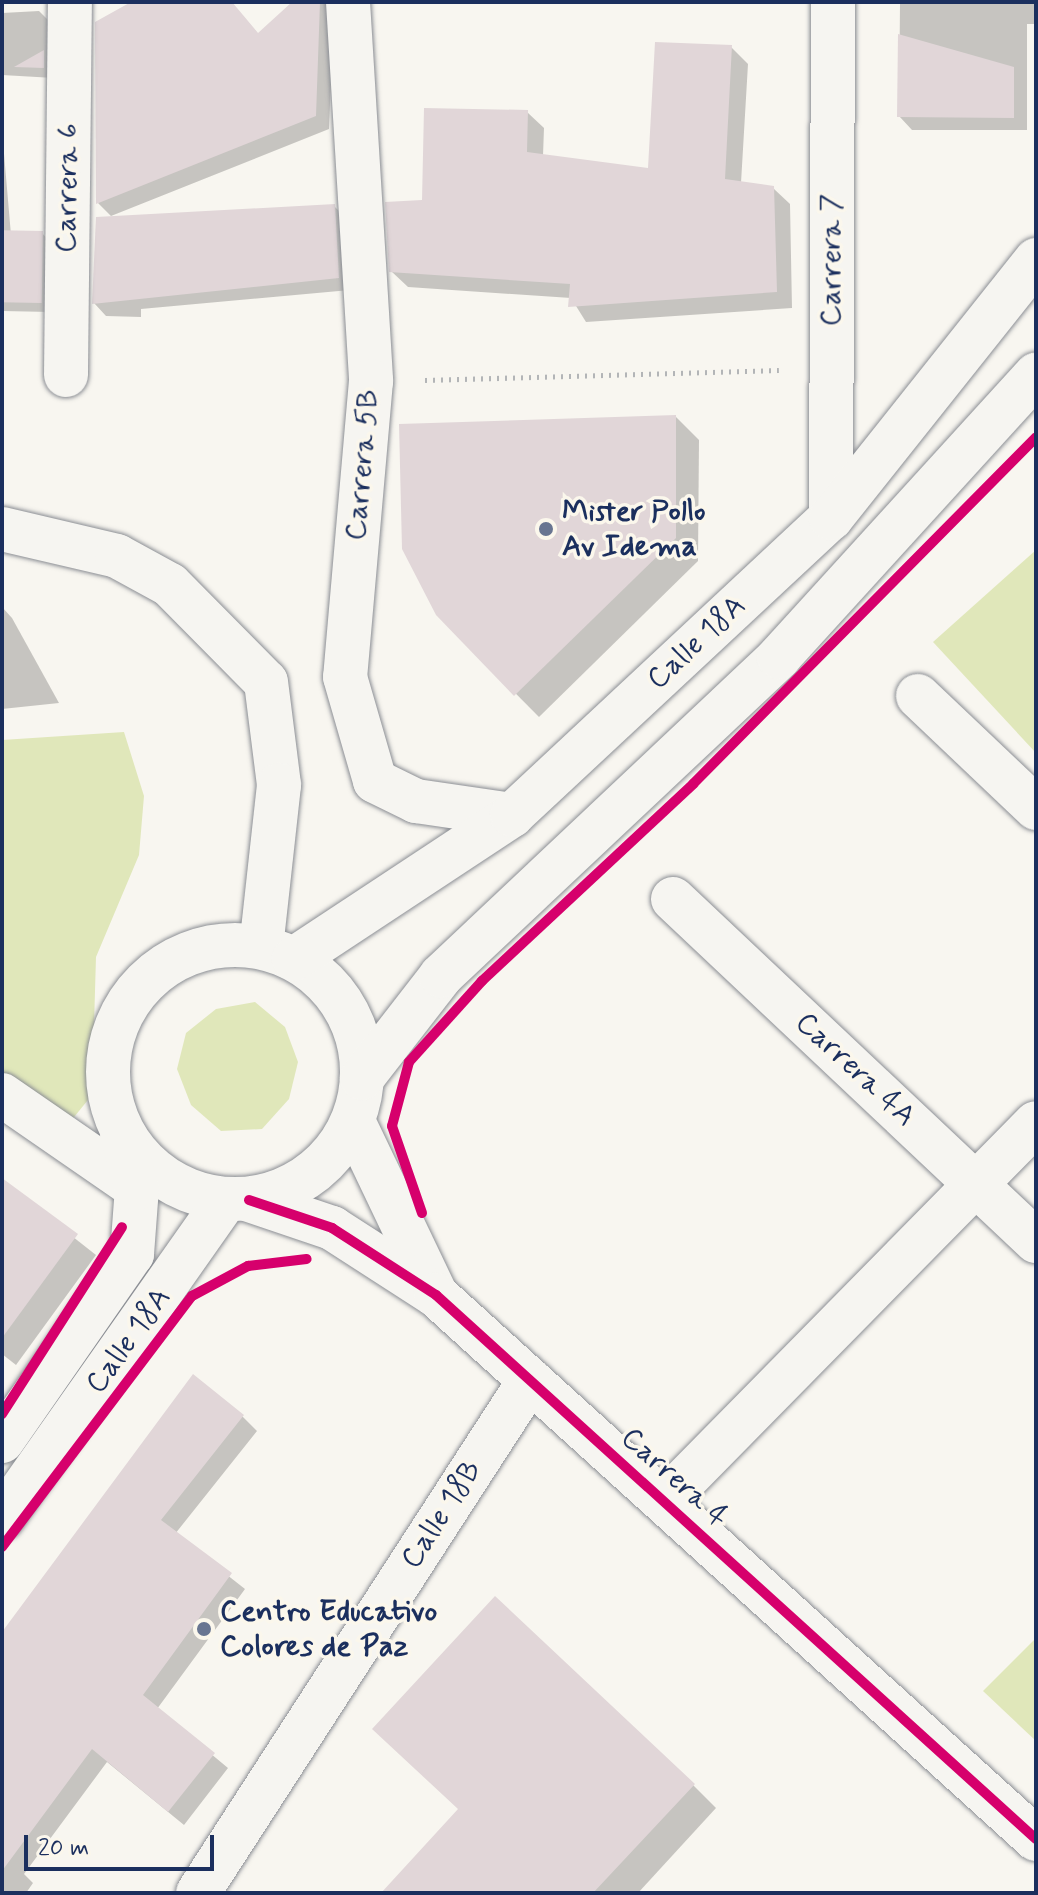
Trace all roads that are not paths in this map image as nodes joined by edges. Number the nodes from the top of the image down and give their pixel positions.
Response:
1 (70, 2) edge
2 (348, 2) edge
3 (833, 2) edge
4 (1036, 260) edge
5 (66, 375) dead end
6 (1036, 375) edge
7 (831, 518) junction
8 (2, 529) edge
9 (918, 696) dead end
10 (1036, 808) edge
11 (512, 815) junction
12 (673, 899) dead end
13 (278, 953) junction
14 (362, 1078) junction
15 (2, 1095) edge
16 (353, 1121) junction
17 (1036, 1123) edge
18 (122, 1134) junction
19 (976, 1184) junction
20 (137, 1188) junction
21 (237, 1200) junction
22 (1036, 1241) edge
23 (436, 1295) junction
24 (530, 1380) junction
25 (2, 1441) edge
26 (664, 1501) junction
27 (2, 1518) edge
28 (1036, 1839) edge
29 (198, 1893) edge

1 - 5 street, Carrera 6
2 - 11 street, Carrera 5B
3 - 7 street, Carrera 7
4 - 7 street, Calle 18A
6 - 14 street
7 - 11 street, Calle 18A
8 - 13 street
9 - 10 street
11 - 13 street, Calle 18A
12 - 19 street, Carrera 4A
13 - 14 street
13 - 18 street
14 - 16 street
15 - 20 street
16 - 21 street
16 - 23 street, Carrera 4
17 - 19 street
18 - 20 street, Calle 18A
18 - 21 street
19 - 22 street, Carrera 4A
19 - 26 street
20 - 25 street, Calle 18A
21 - 23 street, Carrera 4
21 - 27 street, Calle 18A
23 - 24 street, Carrera 4
24 - 26 street, Carrera 4
24 - 29 street, Calle 18B
26 - 28 street, Carrera 4

